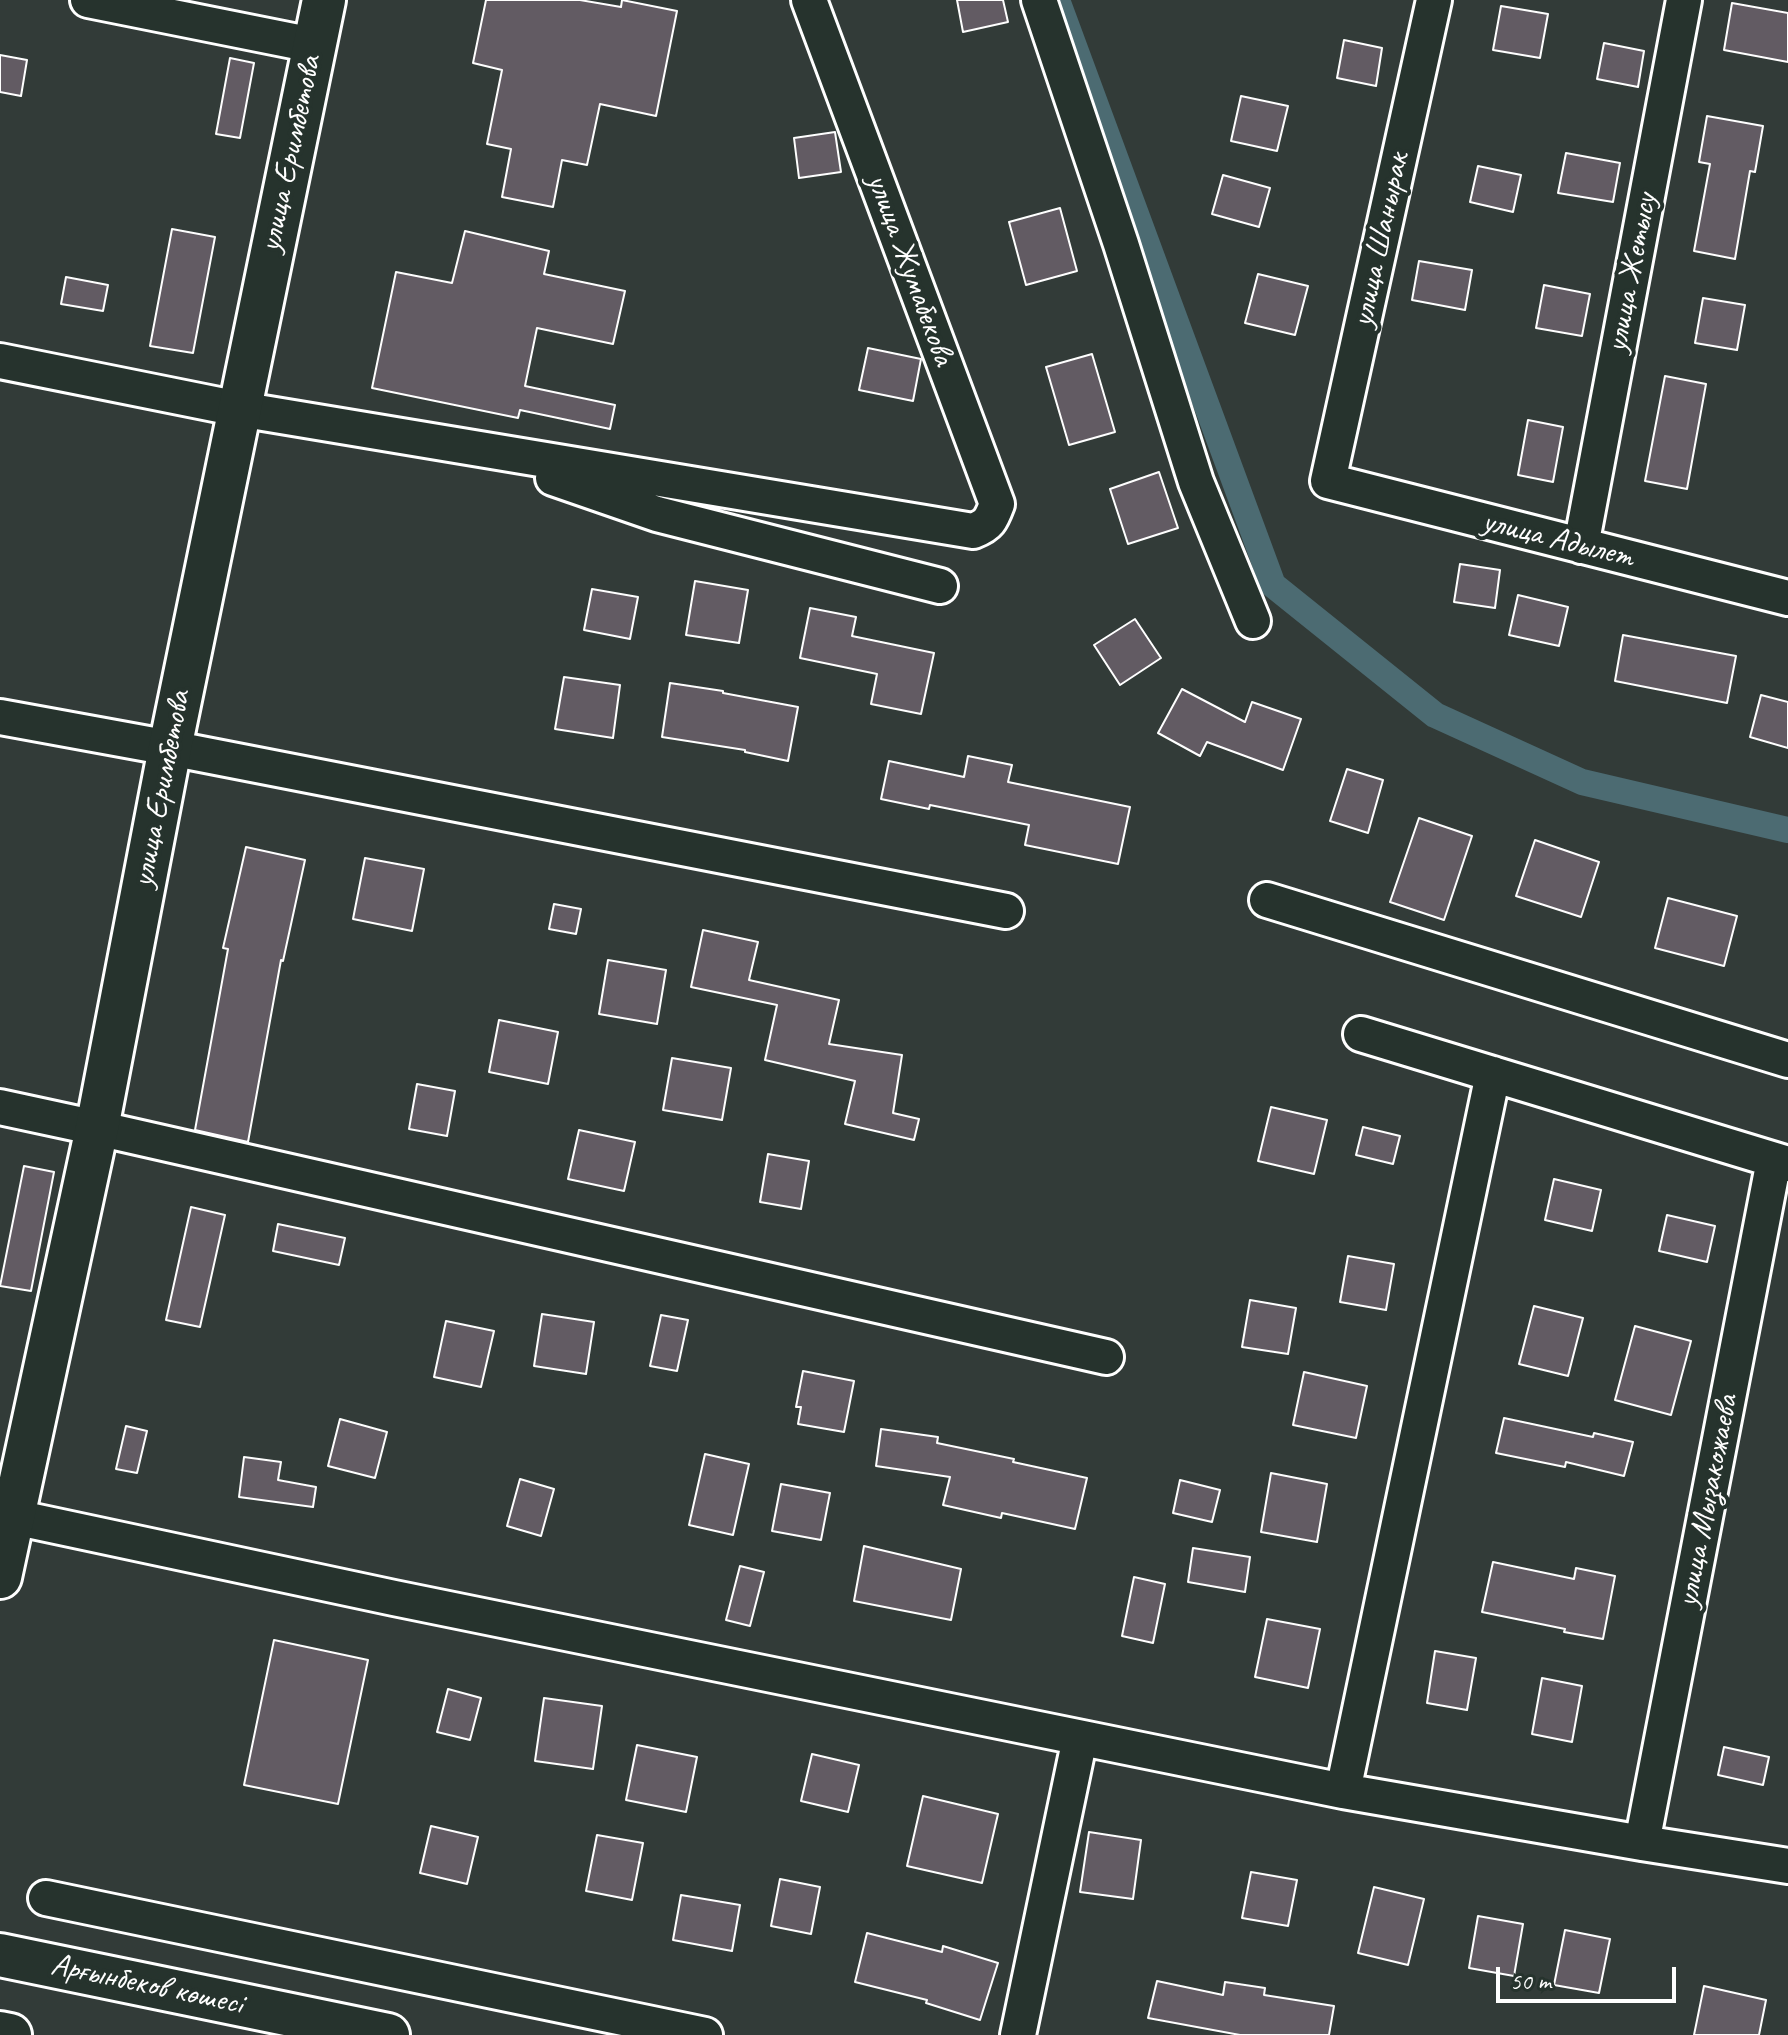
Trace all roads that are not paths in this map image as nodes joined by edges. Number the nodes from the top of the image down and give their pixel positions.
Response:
1 (88, 0) edge
2 (324, 0) edge
3 (809, 0) edge
4 (1039, 0) edge
5 (1434, 0) edge
6 (1684, 0) edge
7 (313, 45) junction
8 (0, 361) edge
9 (239, 409) junction
10 (458, 445) junction
11 (1328, 481) joint
12 (1581, 546) junction
13 (940, 586) dead end
14 (1788, 598) edge
15 (1253, 621) dead end
16 (0, 717) edge
17 (170, 748) junction
18 (1267, 900) dead end
19 (1006, 911) dead end
20 (1361, 1034) dead end
21 (1788, 1060) edge
22 (1493, 1074) junction
23 (0, 1107) edge
24 (97, 1128) junction
25 (1781, 1162) edge
26 (1106, 1357) dead end
27 (6, 1515) edge
28 (0, 1577) edge
29 (1080, 1738) junction
30 (1343, 1791) junction
31 (1642, 1843) junction
32 (1788, 1866) edge
33 (46, 1898) dead end
34 (0, 1955) edge
35 (0, 2033) edge
36 (10, 2035) edge
37 (388, 2035) edge
38 (705, 2035) edge
39 (1018, 2035) edge

1 - 7 street
2 - 7 main road, улица Еримбетова
3 - 10 street, улица Жумабекова
4 - 15 street
5 - 11 street, улица Шанырак
6 - 12 street, улица Жетысу
7 - 9 main road, улица Еримбетова
8 - 9 street
9 - 10 street
9 - 17 main road, улица Еримбетова
10 - 13 street
11 - 12 street, улица Адылет
12 - 14 street, улица Адылет
16 - 17 street
17 - 19 street
17 - 24 main road, улица Еримбетова
18 - 21 street
20 - 22 street
22 - 25 street
22 - 30 street
23 - 24 street
24 - 26 street
24 - 27 main road, улица Еримбетова
25 - 31 street, улица Мызакожаева
27 - 28 main road, улица Еримбетова
27 - 29 street
29 - 30 street
29 - 39 street
30 - 31 street
31 - 32 street
33 - 38 street
34 - 37 main road, Арғынбеков көшесі
35 - 36 main road

